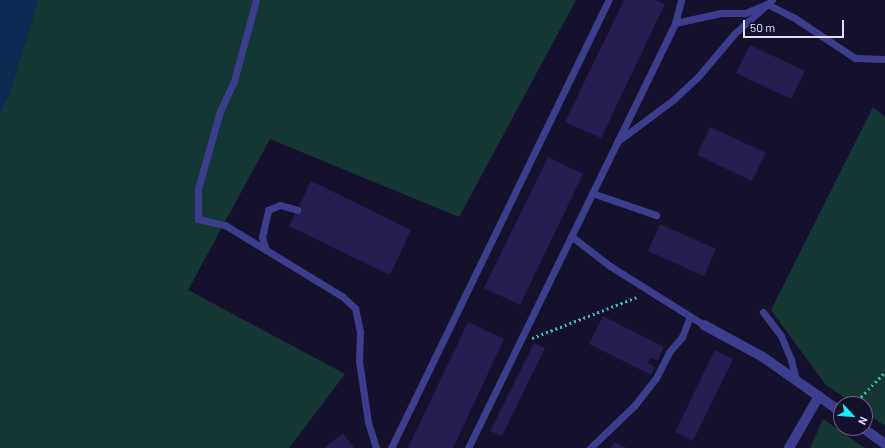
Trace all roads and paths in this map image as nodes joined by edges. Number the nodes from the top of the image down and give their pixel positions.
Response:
1 (256, 0) edge
2 (609, 0) edge
3 (681, 0) edge
4 (768, 1) edge
5 (675, 24) junction
6 (885, 60) edge
7 (616, 142) junction
8 (592, 193) junction
9 (297, 210) dead end
10 (656, 215) dead end
11 (571, 236) junction
12 (266, 250) junction
13 (651, 291) junction
14 (763, 312) dead end
15 (690, 316) junction
16 (704, 325) joint
17 (519, 343) junction
18 (885, 372) edge
19 (796, 380) junction
20 (818, 396) junction
21 (862, 396) edge
22 (833, 406) edge
23 (873, 435) edge
24 (885, 444) edge
25 (376, 448) edge
26 (392, 448) edge
27 (468, 448) edge
28 (590, 448) edge
29 (789, 448) edge

1 - 12 lane
2 - 26 lane
3 - 5 lane
4 - 5 lane
4 - 6 lane
4 - 7 lane
5 - 7 lane
7 - 8 lane
8 - 10 lane
8 - 11 lane
9 - 12 lane
11 - 13 lane
11 - 17 lane
12 - 25 lane
13 - 15 lane
13 - 17 path
14 - 19 lane
15 - 16 lane
15 - 28 lane
16 - 19 street
17 - 27 lane
18 - 21 path
19 - 20 street
20 - 22 street
20 - 29 street
23 - 24 street

